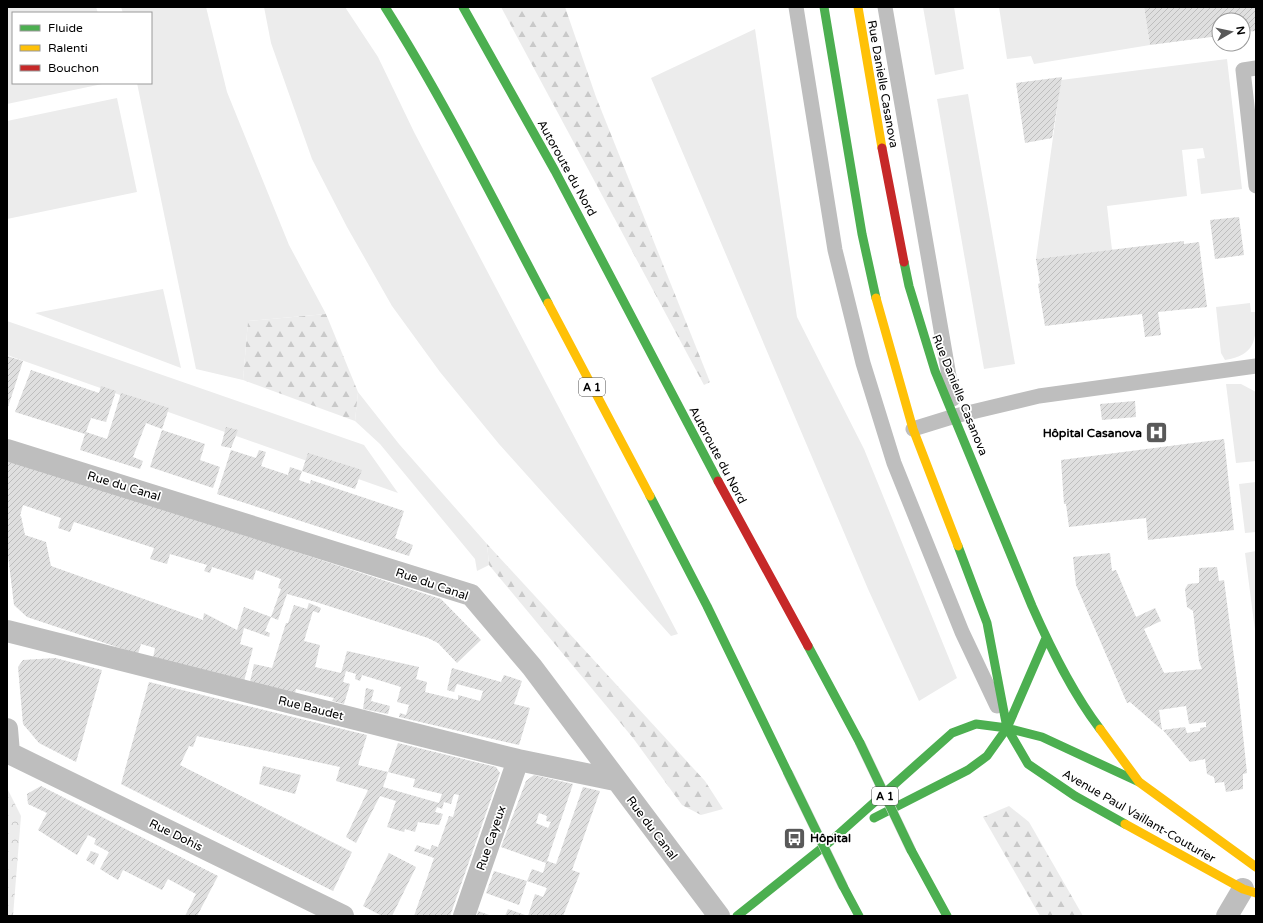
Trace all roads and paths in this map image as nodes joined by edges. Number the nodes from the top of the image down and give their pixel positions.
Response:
1 (385, 7) edge
2 (463, 7) edge
3 (796, 7) edge
4 (824, 7) edge
5 (858, 7) edge
6 (885, 7) edge
7 (1256, 68) edge
8 (1256, 186) edge
9 (1256, 366) edge
10 (955, 416) junction
11 (913, 429) junction
12 (7, 450) edge
13 (7, 631) edge
14 (1046, 638) junction
15 (7, 728) edge
16 (1007, 728) junction
17 (518, 760) junction
18 (615, 780) junction
19 (1139, 782) junction
20 (832, 840) junction
21 (1256, 867) edge
22 (1250, 891) edge
23 (342, 916) edge
24 (464, 916) edge
25 (719, 916) edge
26 (737, 916) edge
27 (859, 916) edge
28 (947, 916) edge
29 (1227, 916) edge

1 - 27 main road, A 1, bridge
2 - 28 main road, Autoroute du Nord / A 1, bridge
3 - 16 lane
4 - 11 main road
5 - 10 main road, Rue Danielle Casanova
6 - 10 lane
7 - 8 lane
9 - 10 lane
10 - 11 lane
10 - 14 main road, Rue Danielle Casanova
11 - 16 main road
12 - 18 street, Rue du Canal
13 - 17 street, Rue Baudet
14 - 16 main road
14 - 19 main road, Rue Danielle Casanova
15 - 23 street, Rue Dohis
16 - 19 main road, Avenue Paul Vaillant-Couturier
16 - 20 main road
16 - 20 main road
16 - 22 main road, Avenue Paul Vaillant-Couturier
17 - 18 street, Rue Baudet
17 - 24 street, Rue Cayeux
18 - 25 street, Rue du Canal
19 - 21 main road, Avenue Paul Vaillant-Couturier
20 - 26 main road
22 - 29 street

